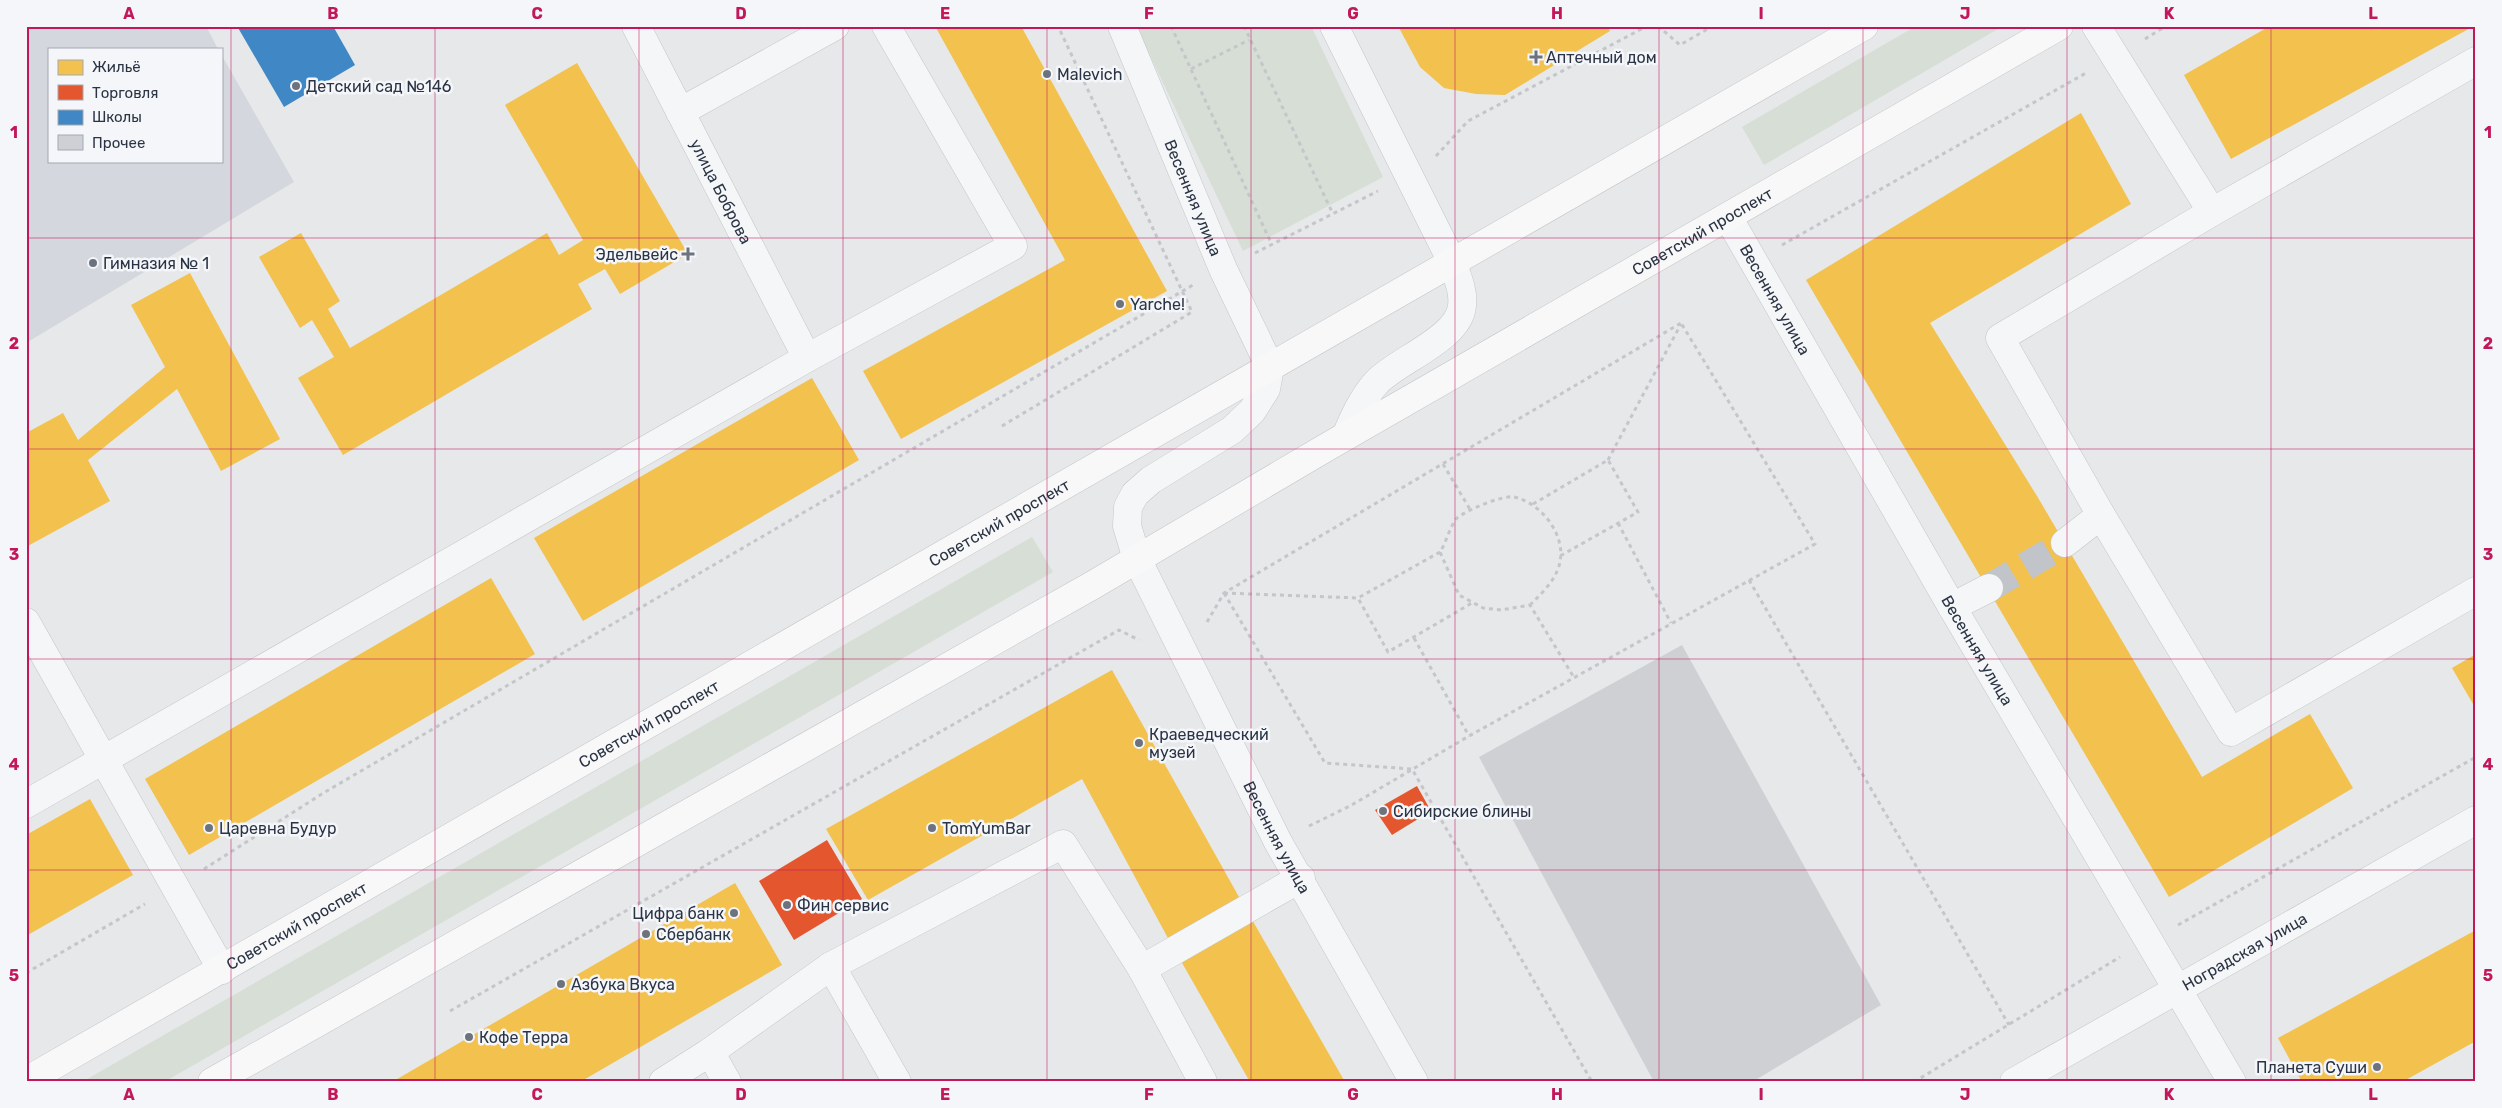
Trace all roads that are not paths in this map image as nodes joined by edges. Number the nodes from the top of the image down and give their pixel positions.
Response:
1 (636, 26) edge
2 (835, 26) edge
3 (886, 26) edge
4 (1122, 26) edge
5 (1334, 26) edge
6 (1864, 26) edge
7 (2059, 26) edge
8 (2096, 26) edge
9 (2476, 61) edge
10 (680, 112) junction
11 (2212, 212) junction
12 (1728, 217) junction
13 (1452, 262) junction
14 (807, 358) junction
15 (1270, 367) junction
16 (1346, 436) junction
17 (2101, 514) junction
18 (2064, 543) tunnel mouth
19 (1137, 559) junction
20 (1989, 588) tunnel mouth
21 (2476, 591) edge
22 (1952, 607) junction
23 (26, 622) edge
24 (103, 758) junction
25 (26, 804) edge
26 (2476, 820) edge
27 (1301, 878) junction
28 (831, 966) junction
29 (222, 970) junction
30 (1142, 970) junction
31 (2176, 990) junction
32 (710, 1052) junction
33 (2028, 1078) edge
34 (26, 1081) edge
35 (212, 1082) edge
36 (663, 1082) edge
37 (727, 1082) edge
38 (898, 1082) edge
39 (1203, 1082) edge
40 (1414, 1082) edge
41 (2232, 1082) edge

1 - 10 street, улица Боброва
2 - 10 street
3 - 14 street
4 - 15 street, Весенняя улица
5 - 13 street
6 - 13 main road, Советский проспект
7 - 12 main road, Советский проспект
8 - 11 street
9 - 11 street
10 - 14 street, улица Боброва
11 - 17 street
12 - 16 main road, Советский проспект
12 - 22 street, Весенняя улица
13 - 15 main road, Советский проспект
13 - 16 street
14 - 24 street
15 - 19 street
15 - 29 main road, Советский проспект
16 - 19 main road, Советский проспект
17 - 18 street
17 - 21 street
19 - 27 street, Весенняя улица
19 - 35 main road, Советский проспект
20 - 22 street
22 - 31 street, Весенняя улица
23 - 24 street
24 - 25 street
24 - 29 street
26 - 31 street, Ноградская улица
27 - 30 street
27 - 40 street, Весенняя улица
28 - 30 street
28 - 32 street
28 - 38 street
29 - 34 main road, Советский проспект
30 - 39 street
31 - 33 street, Ноградская улица
31 - 41 street, Весенняя улица
32 - 36 street
32 - 37 street

